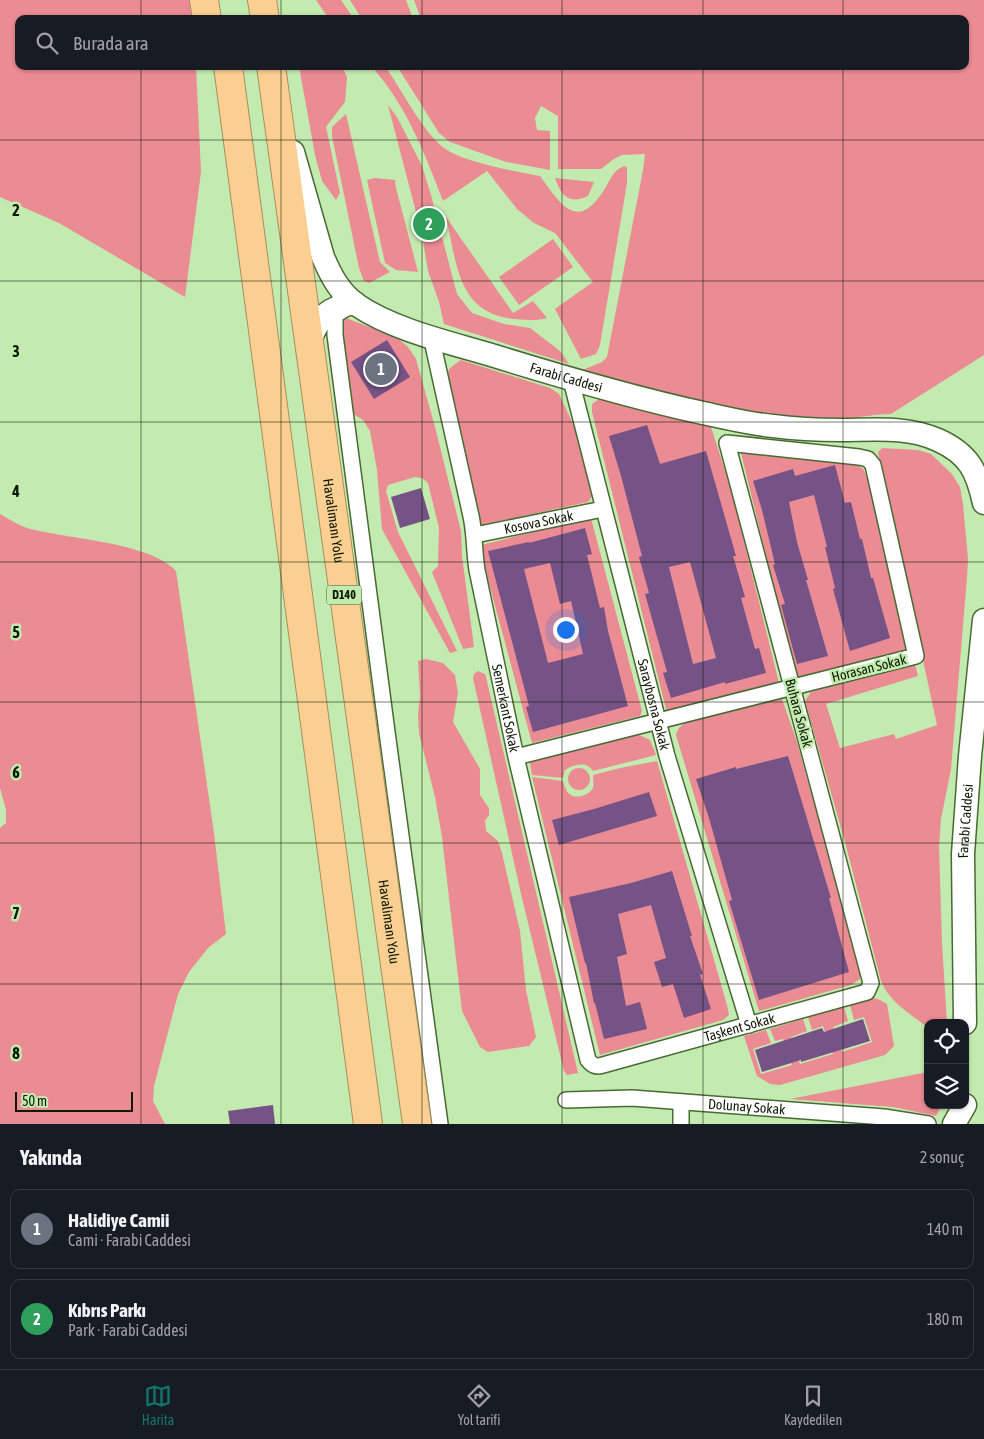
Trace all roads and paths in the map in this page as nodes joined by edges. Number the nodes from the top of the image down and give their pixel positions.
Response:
1 (204, 0) edge
2 (219, 0) edge
3 (262, 0) edge
4 (207, 15) edge
5 (221, 15) edge
6 (264, 15) edge
7 (218, 70) edge
8 (229, 70) edge
9 (272, 75) edge
10 (247, 213) junction
11 (355, 303) junction
12 (431, 336) junction
13 (309, 342) junction
14 (572, 380) junction
15 (727, 443) joint
16 (984, 503) edge
17 (603, 509) junction
18 (475, 535) junction
19 (984, 620) edge
20 (792, 688) junction
21 (658, 722) junction
22 (516, 757) junction
23 (871, 983) joint
24 (964, 1019) edge
25 (749, 1025) junction
26 (603, 1065) joint
27 (566, 1100) dead end
28 (681, 1102) junction
29 (963, 1109) edge
30 (966, 1109) edge
31 (368, 1124) edge
32 (417, 1124) edge
33 (440, 1124) edge
34 (681, 1124) edge
35 (928, 1124) edge
36 (954, 1124) edge
37 (968, 1124) edge

1 - 4 highway
2 - 5 highway
3 - 6 highway
7 - 10 highway
8 - 10 highway
9 - 11 street, Farabi Caddesi
9 - 13 highway, Havalimanı Yolu / D140
10 - 31 highway
11 - 12 street, Farabi Caddesi
11 - 13 street
11 - 33 street
12 - 14 street, Farabi Caddesi
12 - 18 street, Semerkant Sokak
13 - 32 highway, Havalimanı Yolu / D140
14 - 16 street, Farabi Caddesi
14 - 17 street, Saraybosna Sokak
15 - 20 street, Buhara Sokak
15 - 20 street, Horasan Sokak
17 - 18 street, Kosova Sokak
17 - 21 street, Saraybosna Sokak
18 - 22 street, Semerkant Sokak
19 - 24 street, Farabi Caddesi
20 - 21 street, Horasan Sokak
20 - 23 street, Buhara Sokak
21 - 22 street, Horasan Sokak
21 - 25 street, Saraybosna Sokak
22 - 26 street, Semerkant Sokak
23 - 25 street, Taşkent Sokak
25 - 26 street, Taşkent Sokak
27 - 28 street, Dolunay Sokak
28 - 34 street
28 - 35 street, Dolunay Sokak
29 - 36 street
30 - 37 street

